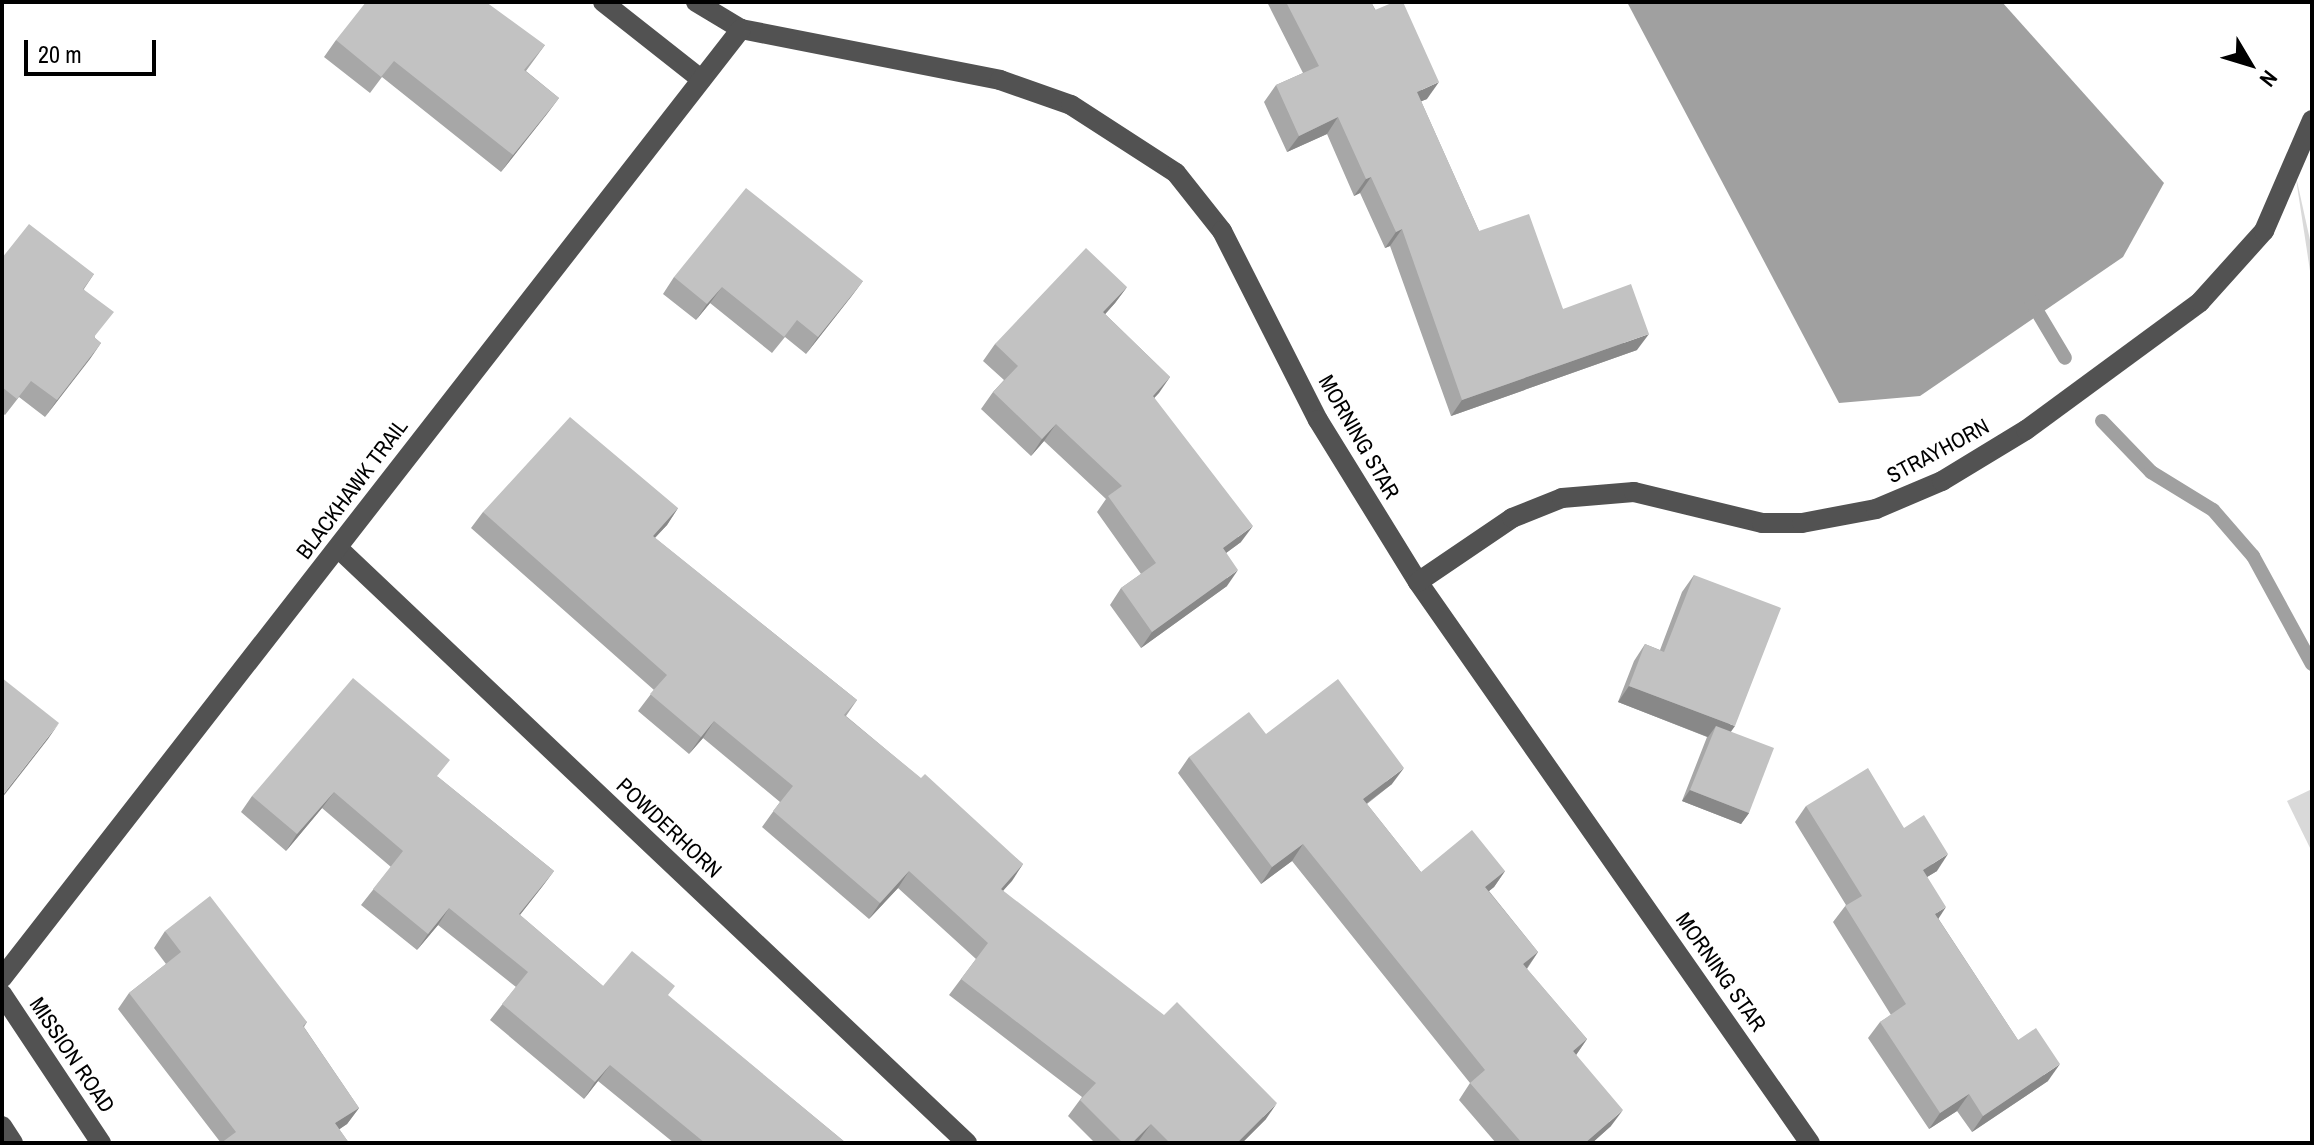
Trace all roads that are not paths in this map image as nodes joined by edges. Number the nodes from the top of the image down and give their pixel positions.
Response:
1 (603, 2) edge
2 (696, 2) edge
3 (741, 29) junction
4 (701, 79) junction
5 (2312, 120) edge
6 (338, 548) junction
7 (1418, 582) junction
8 (2, 978) edge
9 (2, 994) edge
10 (2, 1126) edge
11 (13, 1143) edge
12 (101, 1143) edge
13 (967, 1143) edge
14 (1810, 1143) edge

1 - 4 street
2 - 3 street, MORNING STAR
3 - 4 street, BLACKHAWK TRAIL
3 - 7 street, MORNING STAR
4 - 6 street, BLACKHAWK TRAIL
5 - 7 street, STRAYHORN
6 - 8 street, BLACKHAWK TRAIL
6 - 13 street, POWDERHORN
7 - 14 street, MORNING STAR
9 - 12 street, MISSION ROAD
10 - 11 street

